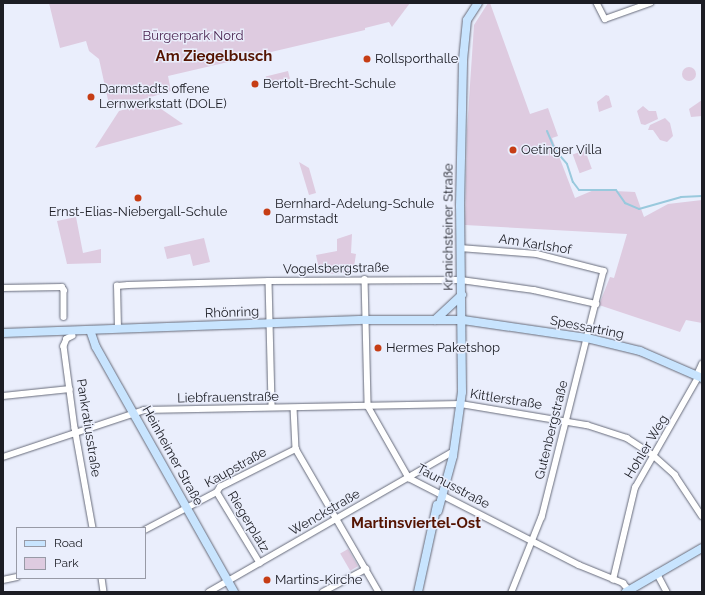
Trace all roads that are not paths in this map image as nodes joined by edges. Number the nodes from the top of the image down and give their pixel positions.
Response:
1 (478, 3) edge
2 (597, 3) edge
3 (650, 3) edge
4 (460, 248) junction
5 (604, 271) joint
6 (365, 279) junction
7 (461, 280) junction
8 (269, 281) junction
9 (3, 288) edge
10 (462, 295) junction
11 (596, 304) junction
12 (64, 317) dead end
13 (366, 320) junction
14 (435, 320) junction
15 (463, 320) junction
16 (271, 323) junction
17 (118, 329) junction
18 (90, 330) junction
19 (3, 333) edge
20 (27, 333) junction
21 (73, 336) junction
22 (587, 338) junction
23 (95, 343) junction
24 (702, 364) edge
25 (699, 376) edge
26 (70, 389) junction
27 (3, 396) edge
28 (461, 404) junction
29 (368, 406) junction
30 (272, 407) junction
31 (294, 408) junction
32 (134, 412) junction
33 (565, 421) junction
34 (75, 432) junction
35 (296, 450) junction
36 (452, 452) junction
37 (654, 455) junction
38 (3, 457) edge
39 (409, 478) junction
40 (217, 492) junction
41 (442, 494) junction
42 (187, 508) junction
43 (702, 516) edge
44 (336, 519) junction
45 (93, 527) edge
46 (146, 529) edge
47 (534, 541) junction
48 (702, 548) edge
49 (260, 563) junction
50 (366, 569) junction
51 (657, 573) junction
52 (16, 577) edge
53 (102, 579) edge
54 (231, 579) junction
55 (3, 580) edge
56 (614, 580) junction
57 (628, 591) edge
58 (104, 592) edge
59 (209, 592) edge
60 (234, 592) edge
61 (323, 592) edge
62 (379, 592) edge
63 (418, 592) edge
64 (512, 592) edge
65 (667, 592) edge

1 - 4 main road, Kranichsteiner Straße
2 - 3 street
4 - 5 street, Am Karlshof
4 - 7 main road, Kranichsteiner Straße
5 - 11 street, Gutenbergstraße
6 - 7 street, Vogelsbergstraße
6 - 8 street, Vogelsbergstraße
6 - 13 street, Taunusstraße
7 - 10 main road, Kranichsteiner Straße
7 - 11 street, Vogelsbergstraße
8 - 16 street
8 - 17 street, Vogelsbergstraße
9 - 12 street
10 - 14 main road
10 - 15 main road, Kranichsteiner Straße
11 - 22 street, Gutenbergstraße
13 - 14 main road, Rhönring
13 - 16 main road, Rhönring
13 - 29 street, Taunusstraße
14 - 15 main road, Rhönring
15 - 22 main road, Spessartring
15 - 28 main road, Kranichsteiner Straße
16 - 17 main road, Rhönring
16 - 30 street
17 - 18 main road, Rhönring
18 - 20 main road, Rhönring
18 - 23 main road, Heinheimer Straße
19 - 20 main road, Rhönring
20 - 21 main road
21 - 23 main road
21 - 26 street, Pankratiusstraße
22 - 25 main road, Spessartring
22 - 33 street, Gutenbergstraße
23 - 32 main road, Heinheimer Straße
24 - 25 street, Hohler Weg
25 - 37 street, Hohler Weg
26 - 27 street
26 - 34 street, Pankratiusstraße
28 - 29 street, Liebfrauenstraße
28 - 33 street, Kittlerstraße
28 - 36 main road, Kranichsteiner Straße
29 - 31 street, Liebfrauenstraße
29 - 39 street, Taunusstraße
30 - 31 street, Liebfrauenstraße
30 - 32 street, Liebfrauenstraße
31 - 35 street
32 - 34 street, Liebfrauenstraße
32 - 42 main road, Heinheimer Straße
33 - 37 street, Kittlerstraße
33 - 47 street, Gutenbergstraße
34 - 38 street, Liebfrauenstraße
34 - 45 street, Pankratiusstraße
35 - 40 street, Kaupstraße
35 - 44 street
36 - 39 street, Wenckstraße
36 - 41 main road, Kranichsteiner Straße
37 - 43 street, Kittlerstraße
37 - 56 street, Hohler Weg
39 - 41 street, Taunusstraße
39 - 44 street, Wenckstraße
40 - 42 street, Kaupstraße
40 - 49 street, Riegerplatz
41 - 47 street, Taunusstraße
41 - 63 main road, Kranichsteiner Straße
42 - 46 street, Kaupstraße
42 - 54 main road, Heinheimer Straße
44 - 49 street, Wenckstraße
44 - 50 street
47 - 56 street, Taunusstraße
47 - 64 street, Gutenbergstraße
48 - 51 main road
49 - 54 street, Wenckstraße
50 - 61 street
50 - 62 street
51 - 57 main road
51 - 65 street
52 - 55 street
53 - 58 street
54 - 59 street, Wenckstraße
54 - 60 main road, Heinheimer Straße
56 - 57 street, Taunusstraße

